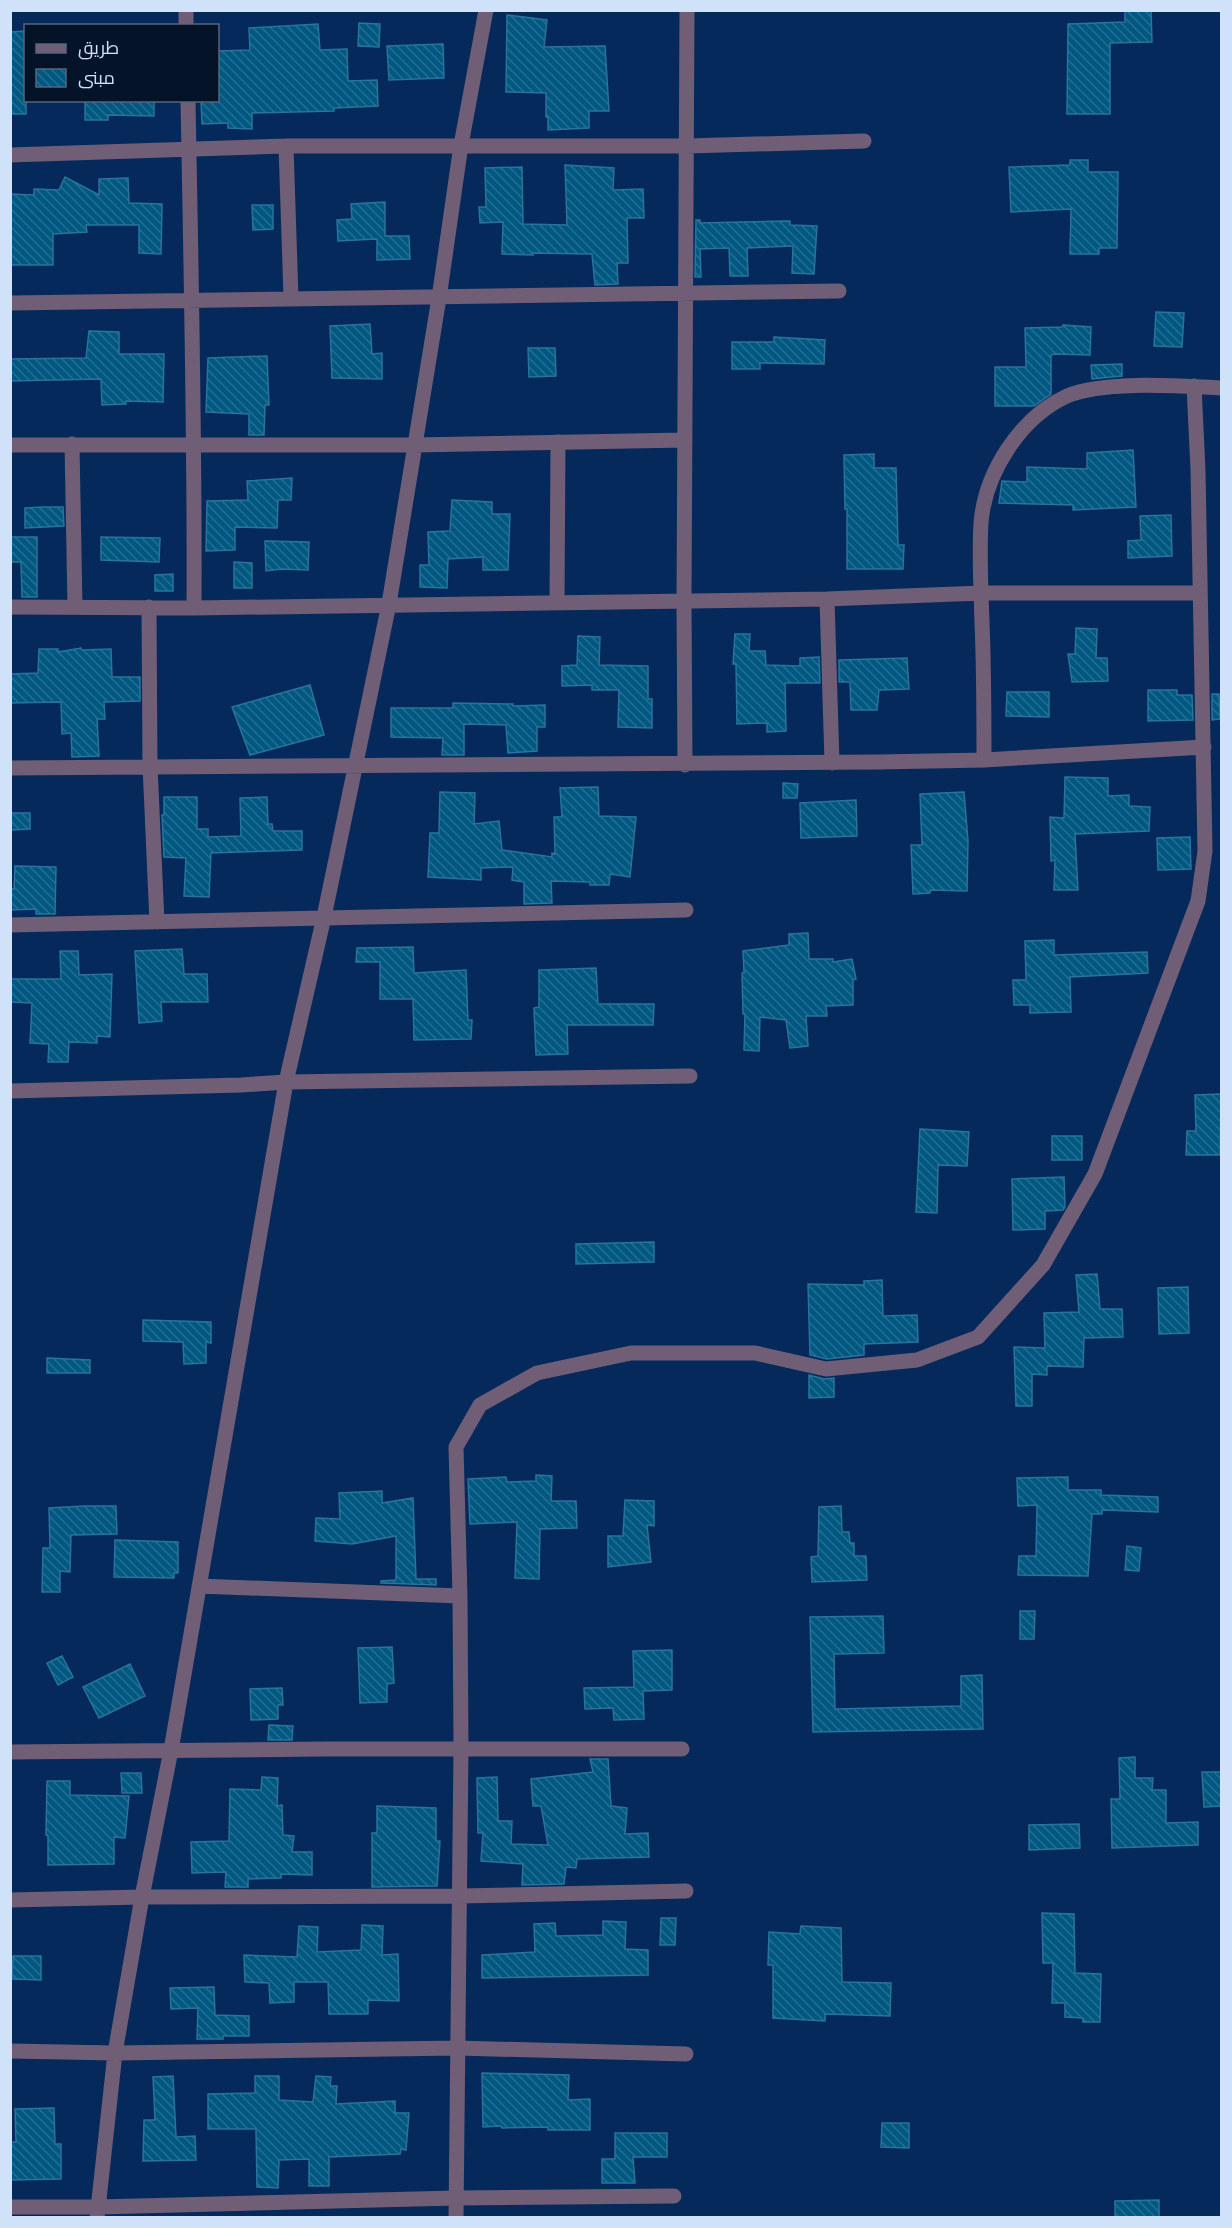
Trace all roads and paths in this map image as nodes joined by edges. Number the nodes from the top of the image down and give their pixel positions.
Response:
1 (486, 10) edge
2 (687, 10) edge
3 (188, 102) edge
4 (864, 141) dead end
5 (461, 145) junction
6 (286, 146) junction
7 (687, 146) junction
8 (189, 147) junction
9 (10, 155) edge
10 (839, 291) dead end
11 (686, 294) junction
12 (291, 297) junction
13 (439, 298) junction
14 (190, 299) junction
15 (10, 303) edge
16 (1194, 386) junction
17 (1221, 388) edge
18 (685, 440) junction
19 (558, 442) junction
20 (72, 444) junction
21 (195, 444) junction
22 (10, 445) edge
23 (413, 445) junction
24 (981, 593) junction
25 (1199, 593) junction
26 (827, 599) junction
27 (557, 602) junction
28 (684, 602) junction
29 (389, 604) junction
30 (75, 606) junction
31 (10, 607) edge
32 (149, 607) junction
33 (194, 608) junction
34 (1204, 747) junction
35 (984, 760) junction
36 (832, 763) junction
37 (356, 765) junction
38 (685, 765) junction
39 (150, 766) junction
40 (10, 768) edge
41 (686, 910) dead end
42 (324, 918) junction
43 (156, 921) junction
44 (10, 925) edge
45 (690, 1076) dead end
46 (286, 1082) junction
47 (10, 1091) edge
48 (199, 1586) junction
49 (460, 1596) junction
50 (461, 1748) junction
51 (682, 1749) dead end
52 (171, 1750) junction
53 (10, 1752) edge
54 (686, 1891) dead end
55 (460, 1896) junction
56 (142, 1897) junction
57 (10, 1900) edge
58 (457, 2049) junction
59 (10, 2051) edge
60 (115, 2052) junction
61 (686, 2054) dead end
62 (674, 2196) dead end
63 (456, 2198) junction
64 (10, 2207) edge
65 (97, 2212) edge
66 (456, 2217) edge

1 - 5 street
2 - 7 street
3 - 8 street
4 - 7 street
5 - 6 street
5 - 7 street
5 - 13 street
6 - 8 street
6 - 12 street
7 - 11 street
8 - 9 street
8 - 14 street
10 - 11 street
11 - 13 street
11 - 18 street
12 - 13 street
12 - 14 street
13 - 23 street
14 - 15 street
14 - 21 street
16 - 17 street
16 - 24 street
16 - 25 street
18 - 19 street
18 - 28 street
19 - 23 street
19 - 27 street
20 - 21 street
20 - 22 street
20 - 30 street
21 - 23 street
21 - 33 street
23 - 29 street
24 - 25 street
24 - 26 street
24 - 35 street
25 - 34 street
26 - 28 street
26 - 36 street
27 - 28 street
27 - 29 street
28 - 38 street
29 - 33 street
29 - 37 street
30 - 31 street
30 - 32 street
32 - 33 street
32 - 39 street
34 - 35 street
34 - 49 street
35 - 36 street
36 - 38 street
37 - 38 street
37 - 39 street
37 - 42 street
39 - 40 street
39 - 43 street
41 - 42 street
42 - 43 street
42 - 46 street
43 - 44 street
45 - 46 street
46 - 47 street
46 - 48 street
48 - 49 street
48 - 52 street
49 - 50 street
50 - 51 street
50 - 52 street
50 - 55 street
52 - 53 street
52 - 56 street
54 - 55 street
55 - 56 street
55 - 58 street
56 - 57 street
56 - 60 street
58 - 60 street
58 - 61 street
58 - 63 street
59 - 60 street
60 - 65 street
62 - 63 street
63 - 65 street
63 - 66 street
64 - 65 street

